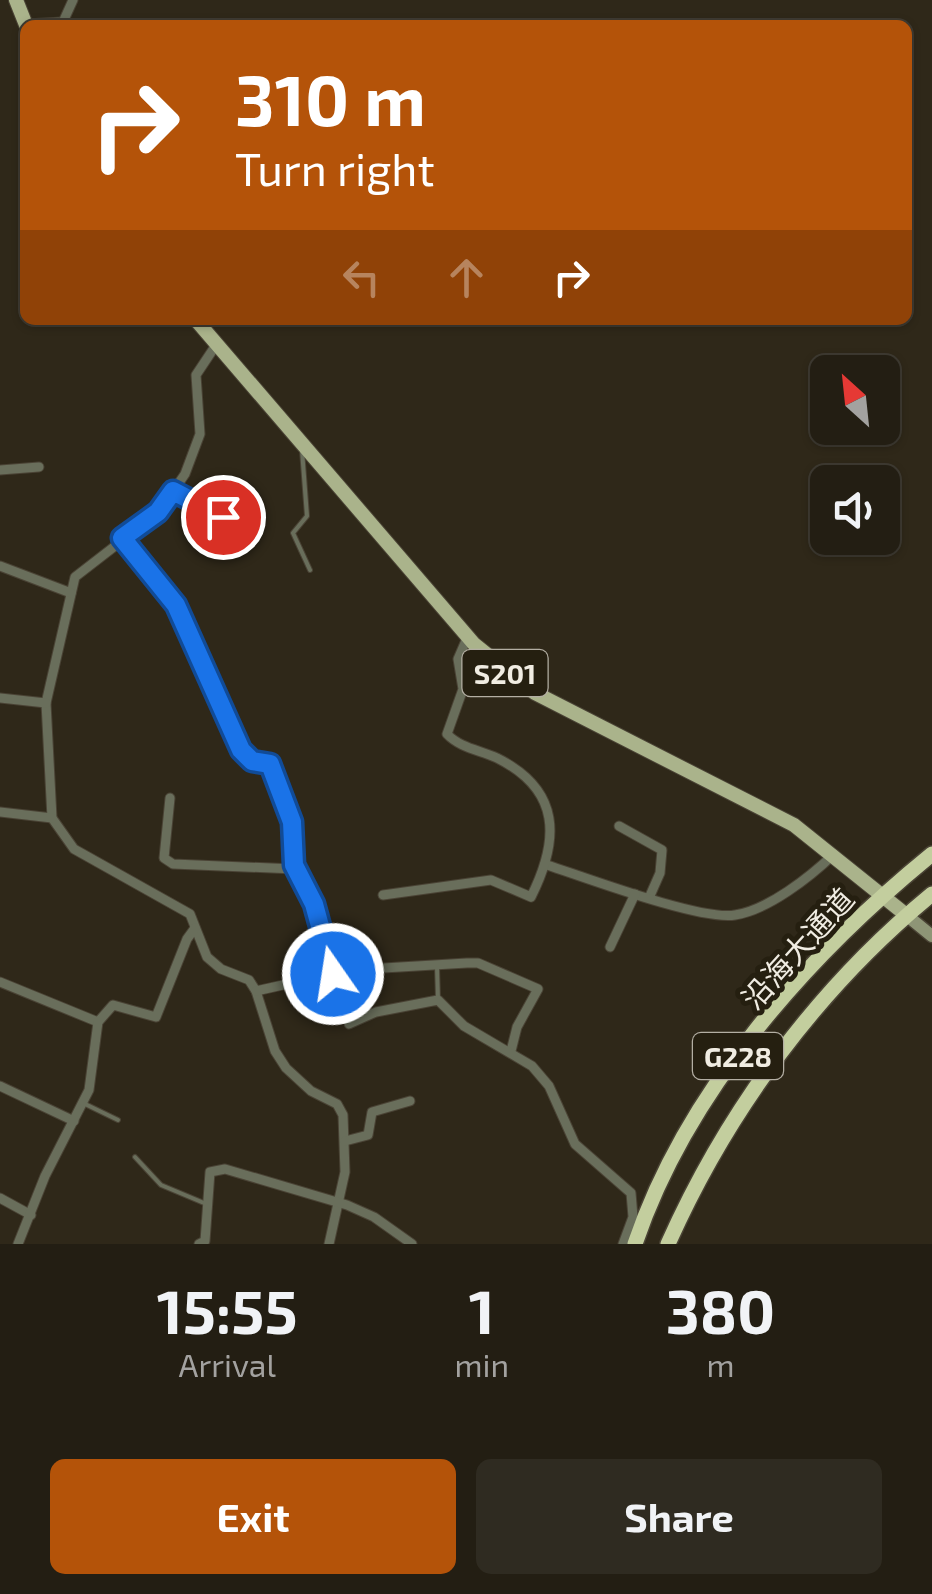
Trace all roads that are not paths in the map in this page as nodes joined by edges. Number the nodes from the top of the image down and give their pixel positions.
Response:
1 (200, 325) edge
2 (216, 345) junction
3 (302, 446) junction
4 (38, 467) dead end
5 (0, 470) edge
6 (173, 491) junction
7 (248, 530) dead end
8 (122, 538) junction
9 (0, 566) edge
10 (310, 570) dead end
11 (71, 593) junction
12 (468, 636) junction
13 (0, 698) edge
14 (46, 703) junction
15 (170, 798) dead end
16 (0, 812) edge
17 (52, 818) junction
18 (618, 826) dead end
19 (834, 854) junction
20 (932, 854) edge
21 (547, 865) junction
22 (295, 869) junction
23 (634, 894) junction
24 (932, 894) edge
25 (383, 895) dead end
26 (881, 896) junction
27 (650, 898) junction
28 (905, 914) junction
29 (195, 928) junction
30 (932, 936) edge
31 (610, 947) dead end
32 (437, 966) junction
33 (333, 974) junction
34 (0, 982) edge
35 (256, 990) junction
36 (438, 1000) junction
37 (98, 1022) junction
38 (349, 1024) dead end
39 (510, 1051) junction
40 (0, 1086) edge
41 (410, 1101) dead end
42 (83, 1103) junction
43 (118, 1120) dead end
44 (74, 1121) junction
45 (346, 1141) junction
46 (135, 1157) dead end
47 (0, 1198) edge
48 (340, 1203) junction
49 (208, 1205) junction
50 (31, 1215) junction
51 (637, 1222) junction
52 (671, 1242) edge
53 (204, 1243) edge
54 (18, 1244) edge
55 (328, 1244) edge
56 (412, 1244) edge
57 (623, 1244) edge
58 (634, 1244) edge

1 - 2 main road, S201
2 - 3 main road, S201
2 - 6 street
3 - 10 lane
3 - 12 main road, S201
4 - 5 street
6 - 7 street
6 - 8 street
8 - 11 street
8 - 22 street
9 - 11 street
11 - 14 street
12 - 19 main road, S201
12 - 21 street
13 - 14 street
14 - 17 street
15 - 22 street
16 - 17 street
17 - 29 street
18 - 27 street
19 - 26 main road, S201
19 - 27 street
20 - 26 highway, G228
21 - 23 street
21 - 25 street
22 - 33 street
23 - 27 street
23 - 31 street
24 - 28 highway, G228
26 - 28 main road, S201
26 - 51 highway, 沿海大通道 / G228
28 - 30 main road
28 - 52 highway, 沿海大通道 / G228
29 - 35 street
29 - 37 street
32 - 33 street
32 - 36 lane
32 - 39 street
33 - 35 street
34 - 37 street
35 - 45 street
36 - 38 street
36 - 39 street
37 - 42 street
39 - 51 street
40 - 44 street
41 - 45 street
42 - 43 lane
42 - 44 street
44 - 50 street
45 - 48 street
46 - 49 lane
47 - 50 street
48 - 49 street
48 - 55 street
48 - 56 street
49 - 53 street
50 - 54 street
51 - 57 street
51 - 58 highway, 沿海大通道 / G228

